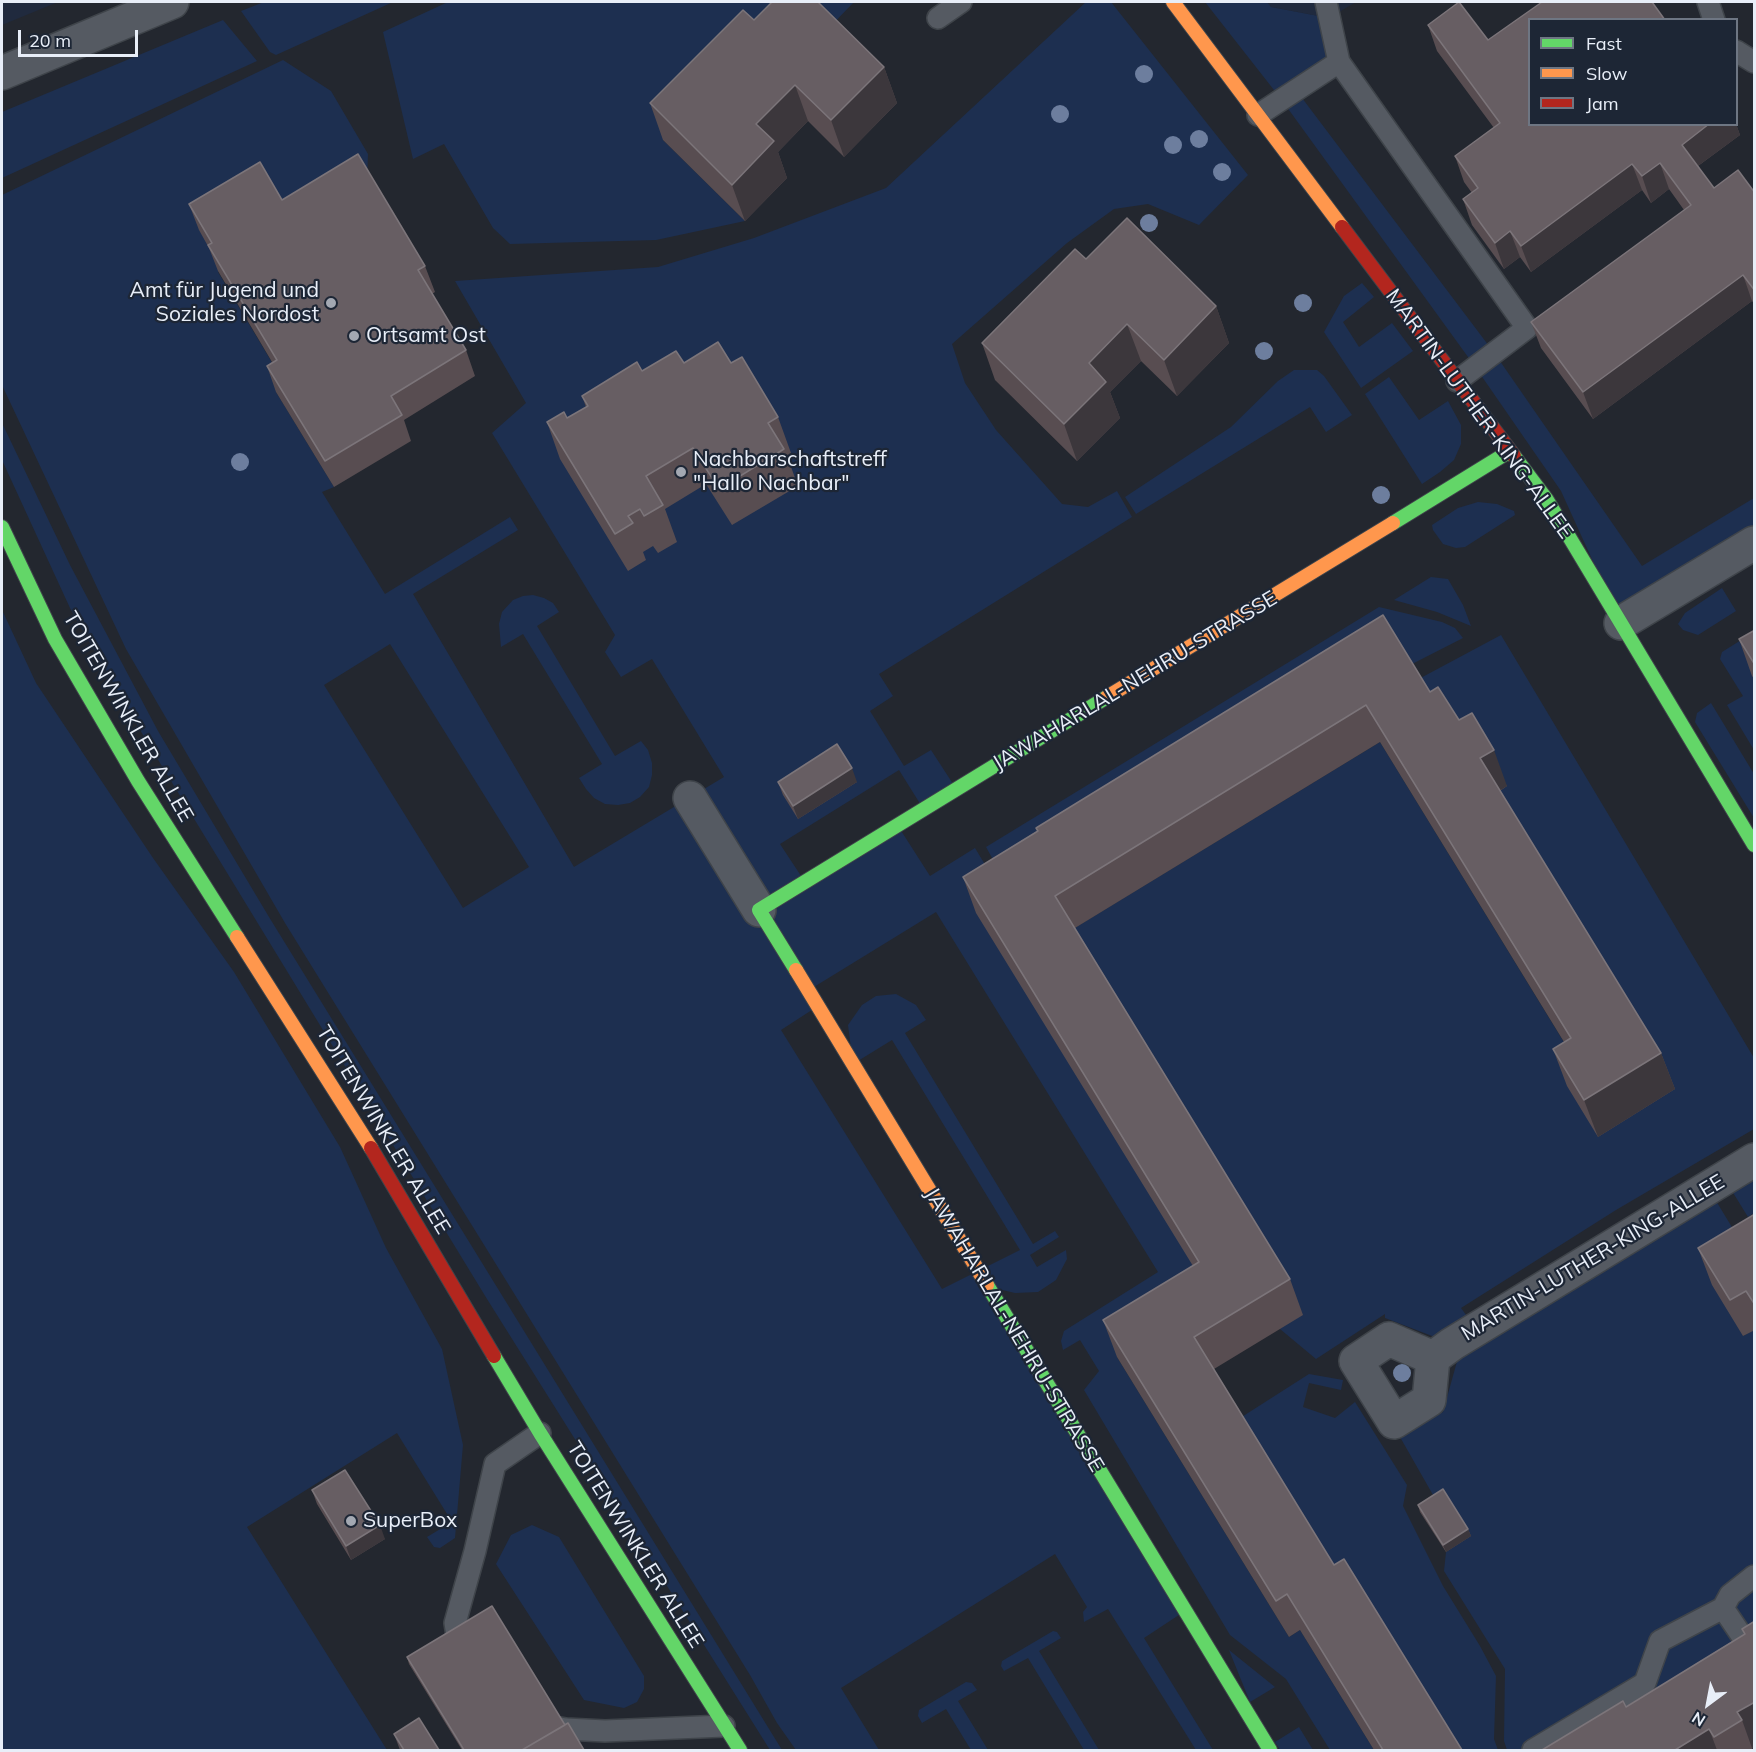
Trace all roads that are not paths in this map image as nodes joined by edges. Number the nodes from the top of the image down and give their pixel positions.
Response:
1 (172, 2) edge
2 (962, 2) edge
3 (1173, 2) edge
4 (1326, 2) edge
5 (1708, 2) edge
6 (938, 18) dead end
7 (1713, 18) edge
8 (1738, 52) edge
9 (1339, 62) junction
10 (1755, 62) edge
11 (2, 74) edge
12 (1258, 115) junction
13 (1457, 381) junction
14 (1510, 451) junction
15 (2, 526) edge
16 (1755, 543) edge
17 (1621, 623) junction
18 (690, 798) dead end
19 (1755, 845) edge
20 (759, 910) junction
21 (1755, 1160) edge
22 (1433, 1358) dead end
23 (540, 1433) junction
24 (1755, 1576) edge
25 (1723, 1608) junction
26 (1755, 1654) edge
27 (476, 1671) edge
28 (527, 1719) edge
29 (724, 1726) junction
30 (740, 1750) edge
31 (1270, 1750) edge
32 (1533, 1750) edge

1 - 11 street
2 - 6 lane
3 - 12 street, MARTIN-LUTHER-KING-ALLEE
4 - 9 lane
5 - 7 lane
8 - 10 lane
9 - 12 lane
9 - 13 lane
12 - 13 street, MARTIN-LUTHER-KING-ALLEE
13 - 14 street, MARTIN-LUTHER-KING-ALLEE
14 - 17 street, MARTIN-LUTHER-KING-ALLEE
14 - 20 street, JAWAHARLAL-NEHRU-STRASSE
15 - 23 street, TOITENWINKLER ALLEE
16 - 17 street
17 - 19 street, MARTIN-LUTHER-KING-ALLEE
18 - 20 street, JAWAHARLAL-NEHRU-STRASSE
20 - 31 street, JAWAHARLAL-NEHRU-STRASSE
21 - 22 street, MARTIN-LUTHER-KING-ALLEE
23 - 27 lane
23 - 29 street, TOITENWINKLER ALLEE
24 - 25 lane
25 - 26 lane
25 - 32 lane
28 - 29 lane
29 - 30 street, TOITENWINKLER ALLEE

